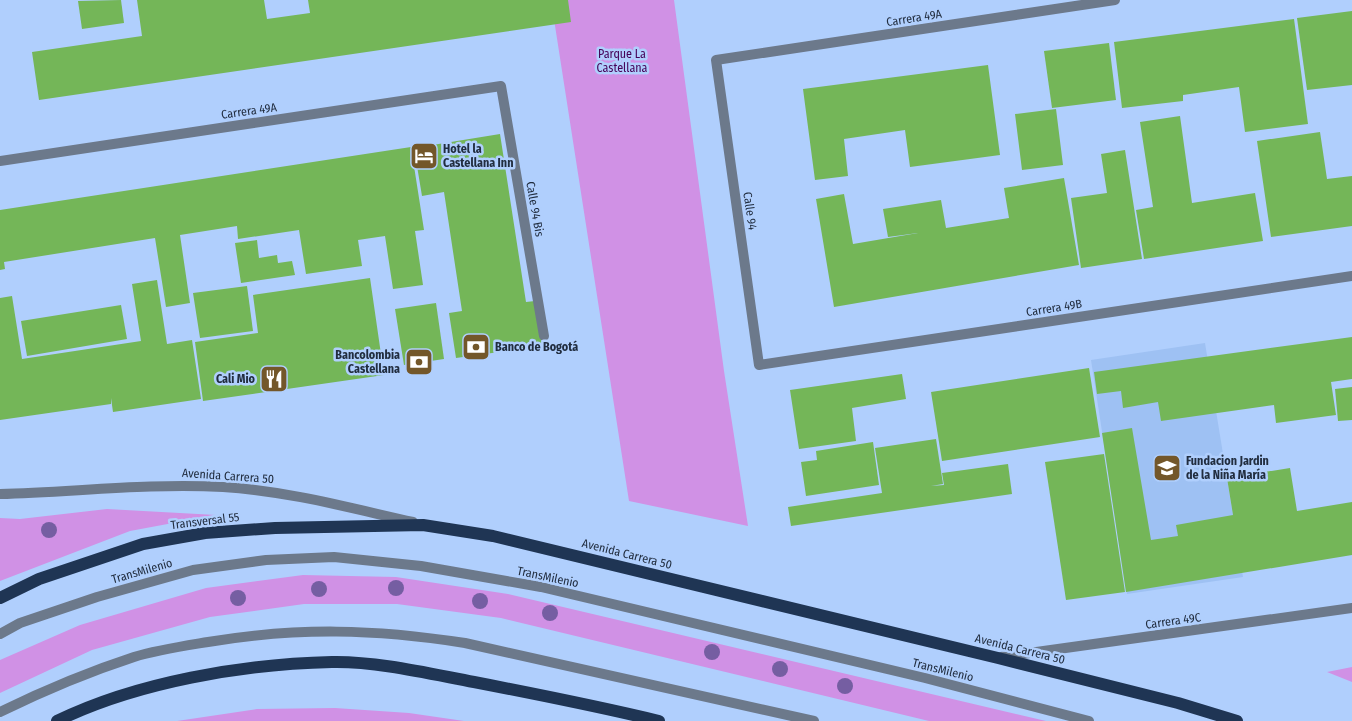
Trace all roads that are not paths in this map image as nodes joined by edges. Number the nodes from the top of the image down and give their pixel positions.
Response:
1 (1115, 0) edge
2 (716, 60) joint
3 (501, 86) joint
4 (0, 161) edge
5 (1352, 276) edge
6 (544, 336) dead end
7 (759, 365) joint
8 (0, 494) edge
9 (423, 525) junction
10 (0, 598) edge
11 (1352, 608) edge
12 (0, 634) edge
13 (998, 658) junction
14 (0, 712) edge
15 (57, 721) edge
16 (659, 721) edge
17 (814, 721) edge
18 (1089, 721) edge
19 (1237, 721) edge

1 - 2 street, Carrera 49A
2 - 7 street, Calle 94
3 - 4 street, Carrera 49A
3 - 6 street, Calle 94 Bis
5 - 7 street, Carrera 49B
8 - 9 street, Avenida Carrera 50
9 - 10 main road, Transversal 55
9 - 13 main road, Avenida Carrera 50
11 - 13 street, Carrera 49C
12 - 18 street, TransMilenio
13 - 19 main road, Avenida Carrera 50
14 - 17 street
15 - 16 main road

